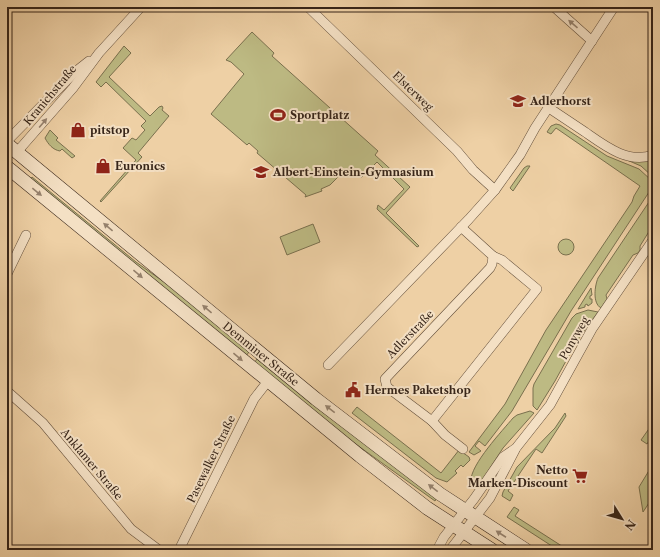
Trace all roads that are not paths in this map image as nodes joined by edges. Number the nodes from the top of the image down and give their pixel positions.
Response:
1 (142, 7) edge
2 (554, 7) edge
3 (614, 7) edge
4 (312, 8) edge
5 (592, 41) junction
6 (99, 53) junction
7 (549, 108) junction
8 (10, 146) edge
9 (653, 155) edge
10 (7, 164) edge
11 (7, 167) edge
12 (496, 190) junction
13 (462, 227) junction
14 (26, 235) dead end
15 (653, 240) edge
16 (492, 256) junction
17 (7, 274) edge
18 (328, 365) dead end
19 (268, 381) junction
20 (7, 390) edge
21 (432, 421) junction
22 (463, 449) dead end
23 (470, 514) junction
24 (459, 529) junction
25 (160, 550) edge
26 (179, 550) edge
27 (437, 550) edge
28 (450, 550) edge
29 (492, 550) edge
30 (526, 550) edge

1 - 6 street, Kranichstraße
5 -> 2 street
3 - 5 street
4 - 12 street, Elsterweg
5 - 7 street
6 - 8 street, Kranichstraße
8 -> 6 street, Kranichstraße
7 - 9 street
7 - 12 street
8 - 10 main road
23 -> 8 main road, Demminer Straße
11 -> 19 main road, Demminer Straße
12 - 13 street
13 - 16 street
13 - 18 street
14 - 17 street
15 - 23 street, Ponyweg
16 - 21 street
16 - 21 street, Adlerstraße
19 - 24 main road, Demminer Straße
19 - 26 street, Pasewalker Straße
20 - 25 street, Anklamer Straße
21 - 22 street, Adlerstraße
23 - 24 street, Ponyweg
30 -> 23 main road, Demminer Straße
24 - 27 street
24 - 28 street
24 - 29 main road, Demminer Straße

